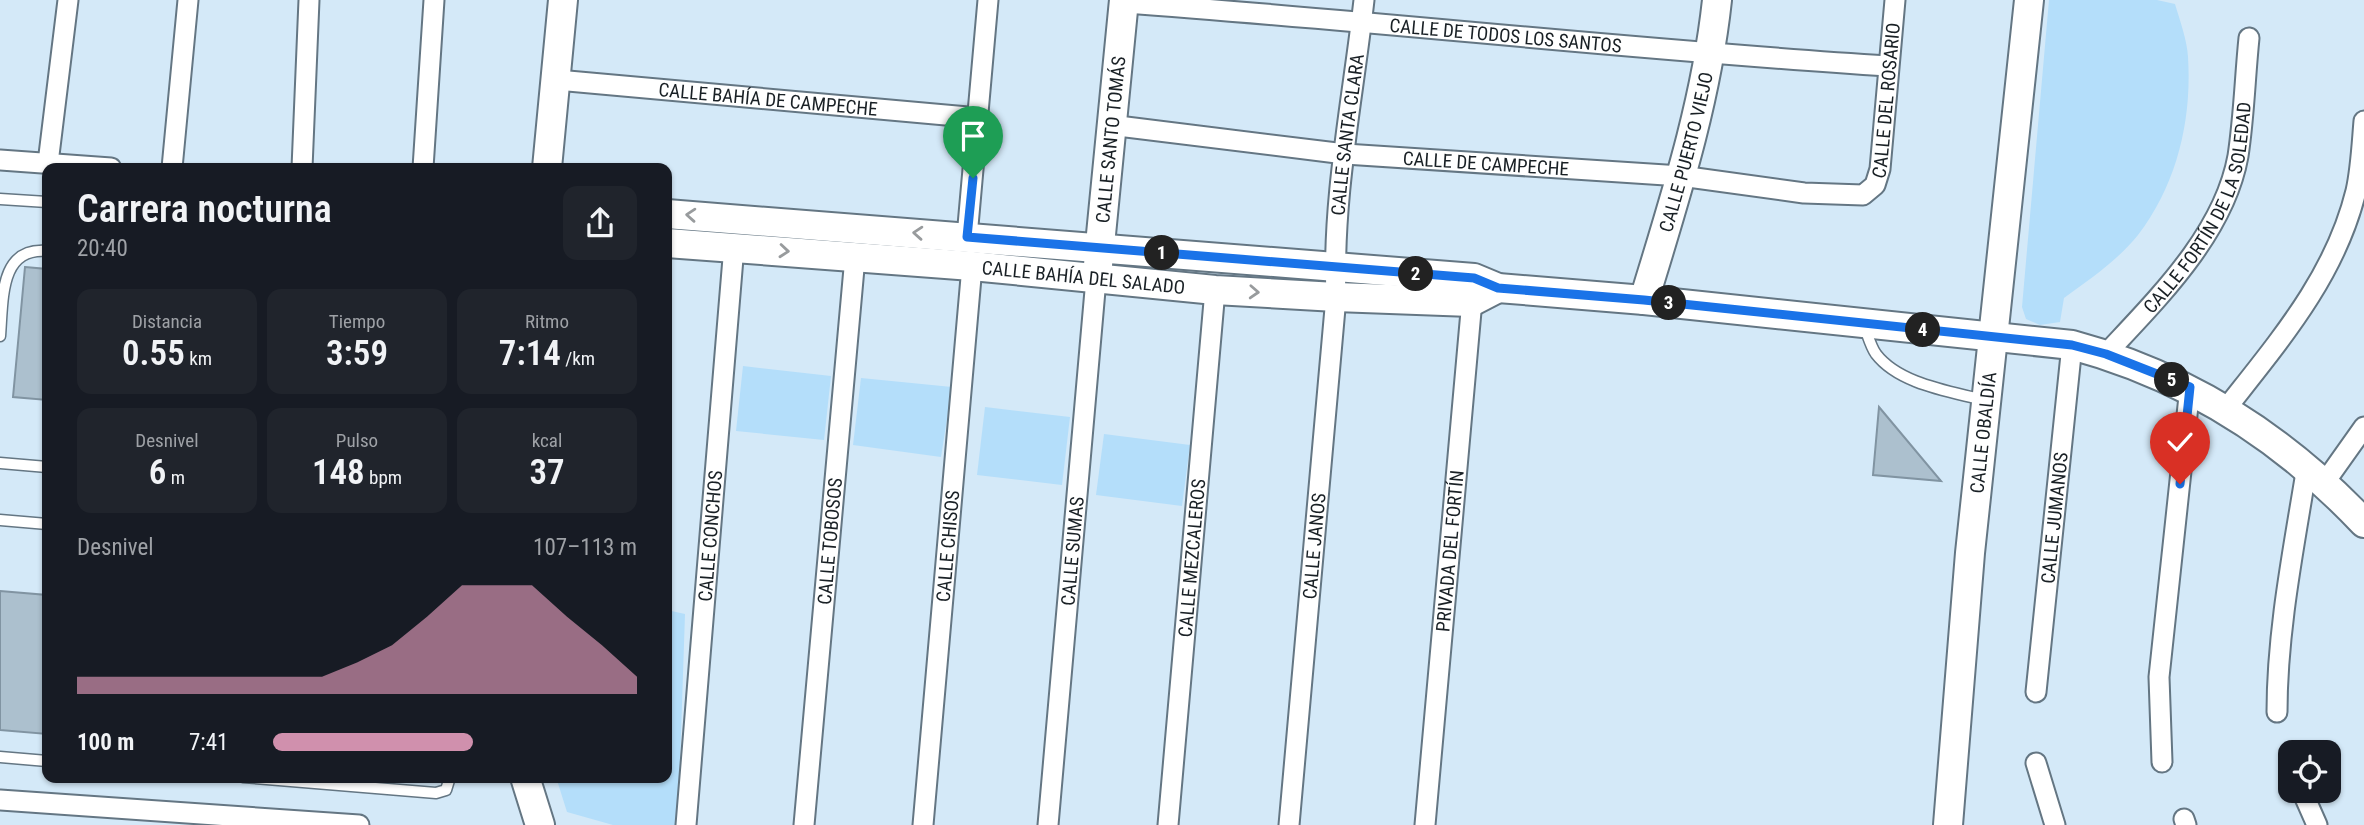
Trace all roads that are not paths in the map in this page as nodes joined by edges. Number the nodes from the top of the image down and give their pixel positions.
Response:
1 (68, 0) edge
2 (188, 0) edge
3 (309, 0) edge
4 (434, 0) edge
5 (563, 0) edge
6 (988, 0) edge
7 (1364, 0) edge
8 (1717, 0) edge
9 (1895, 0) edge
10 (2029, 0) edge
11 (1124, 1) edge
12 (1362, 20) junction
13 (2249, 38) dead end
14 (1711, 55) junction
15 (1888, 66) junction
16 (556, 80) junction
17 (979, 118) junction
18 (2364, 121) edge
19 (1110, 125) junction
20 (1345, 154) junction
21 (0, 160) edge
22 (48, 163) joint
23 (173, 163) edge
24 (302, 163) edge
25 (423, 163) edge
26 (548, 163) edge
27 (1681, 176) junction
28 (1863, 195) joint
29 (0, 198) edge
30 (42, 202) edge
31 (672, 214) edge
32 (967, 237) junction
33 (672, 243) edge
34 (734, 246) junction
35 (1100, 247) junction
36 (42, 251) edge
37 (855, 257) junction
38 (972, 266) junction
39 (1335, 269) junction
40 (1096, 279) junction
41 (1214, 290) junction
42 (1481, 290) junction
43 (1336, 297) junction
44 (1644, 300) junction
45 (1864, 325) junction
46 (0, 336) edge
47 (1995, 338) junction
48 (2072, 345) junction
49 (2106, 354) junction
50 (2190, 387) junction
51 (1988, 401) junction
52 (2225, 410) junction
53 (2364, 427) edge
54 (0, 463) edge
55 (42, 467) edge
56 (2316, 474) junction
57 (0, 520) edge
58 (2364, 523) edge
59 (42, 524) edge
60 (2036, 692) dead end
61 (2277, 712) dead end
62 (0, 757) edge
63 (42, 761) edge
64 (2162, 762) dead end
65 (2036, 763) dead end
66 (315, 783) edge
67 (448, 783) edge
68 (527, 783) edge
69 (0, 800) edge
70 (2307, 803) edge
71 (359, 825) edge
72 (540, 825) edge
73 (686, 825) edge
74 (804, 825) edge
75 (923, 825) edge
76 (1048, 825) edge
77 (1168, 825) edge
78 (1289, 825) edge
79 (1425, 825) edge
80 (1948, 825) edge
81 (2055, 825) edge
82 (2317, 825) edge

1 - 22 street
2 - 23 street
3 - 24 street
4 - 25 street
5 - 16 street
6 - 17 street
7 - 12 street, CALLE SANTA CLARA
8 - 14 street, CALLE PUERTO VIEJO
9 - 15 street, CALLE DEL ROSARIO
10 - 47 street, CALLE OBALDÍA
11 - 12 street, CALLE DE TODOS LOS SANTOS
11 - 19 street, CALLE SANTO TOMÁS
12 - 14 street, CALLE DE TODOS LOS SANTOS
12 - 20 street, CALLE SANTA CLARA
13 - 49 street, CALLE FORTÍN DE LA SOLEDAD
14 - 15 street, CALLE DE TODOS LOS SANTOS
14 - 27 street, CALLE PUERTO VIEJO
15 - 28 street, CALLE DEL ROSARIO
16 - 17 street, CALLE BAHÍA DE CAMPECHE
16 - 26 street
17 - 32 street
18 - 52 street
19 - 20 street, CALLE DE CAMPECHE
19 - 35 street, CALLE SANTO TOMÁS
20 - 27 street, CALLE DE CAMPECHE
20 - 39 street, CALLE SANTA CLARA
21 - 22 street
27 - 28 street, CALLE DE CAMPECHE
27 - 44 street, CALLE PUERTO VIEJO
29 - 30 lane
32 -> 31 street, CALLE BAHÍA DEL SALADO
32 - 35 street, CALLE BAHÍA DEL SALADO
33 - 34 street, CALLE BAHÍA DEL SALADO
34 -> 37 street, CALLE BAHÍA DEL SALADO
34 - 73 street, CALLE CONCHOS
35 - 39 street, CALLE BAHÍA DEL SALADO
35 - 40 street, CALLE SANTO TOMÁS
36 - 46 lane
37 - 38 street, CALLE BAHÍA DEL SALADO
37 - 74 street, CALLE TOBOSOS
38 - 40 street, CALLE BAHÍA DEL SALADO
38 - 75 street, CALLE CHISOS
39 - 42 street, CALLE BAHÍA DEL SALADO
39 - 43 street, CALLE JANOS
40 - 41 street, CALLE BAHÍA DEL SALADO
40 - 76 street, CALLE SUMAS
41 -> 43 street, CALLE BAHÍA DEL SALADO
41 - 77 street, CALLE MEZCALEROS
42 - 43 street, CALLE BAHÍA DEL SALADO
42 - 44 street, CALLE BAHÍA DEL SALADO
42 - 79 street, PRIVADA DEL FORTÍN
43 - 78 street, CALLE JANOS
44 - 45 street, CALLE BAHÍA DEL SALADO
45 - 47 street, CALLE BAHÍA DEL SALADO
45 - 51 lane
47 - 48 street
47 - 51 street, CALLE OBALDÍA
48 - 49 street
48 - 60 street, CALLE JUMANOS
49 - 50 street
50 - 52 street
50 - 64 street
51 - 80 street, CALLE OBALDÍA
52 - 56 street
53 - 56 street
54 - 55 lane
56 - 58 street
56 - 61 street
57 - 59 lane
62 - 63 lane
65 - 81 street
66 - 67 lane
68 - 72 street
69 - 71 street
70 - 82 street

